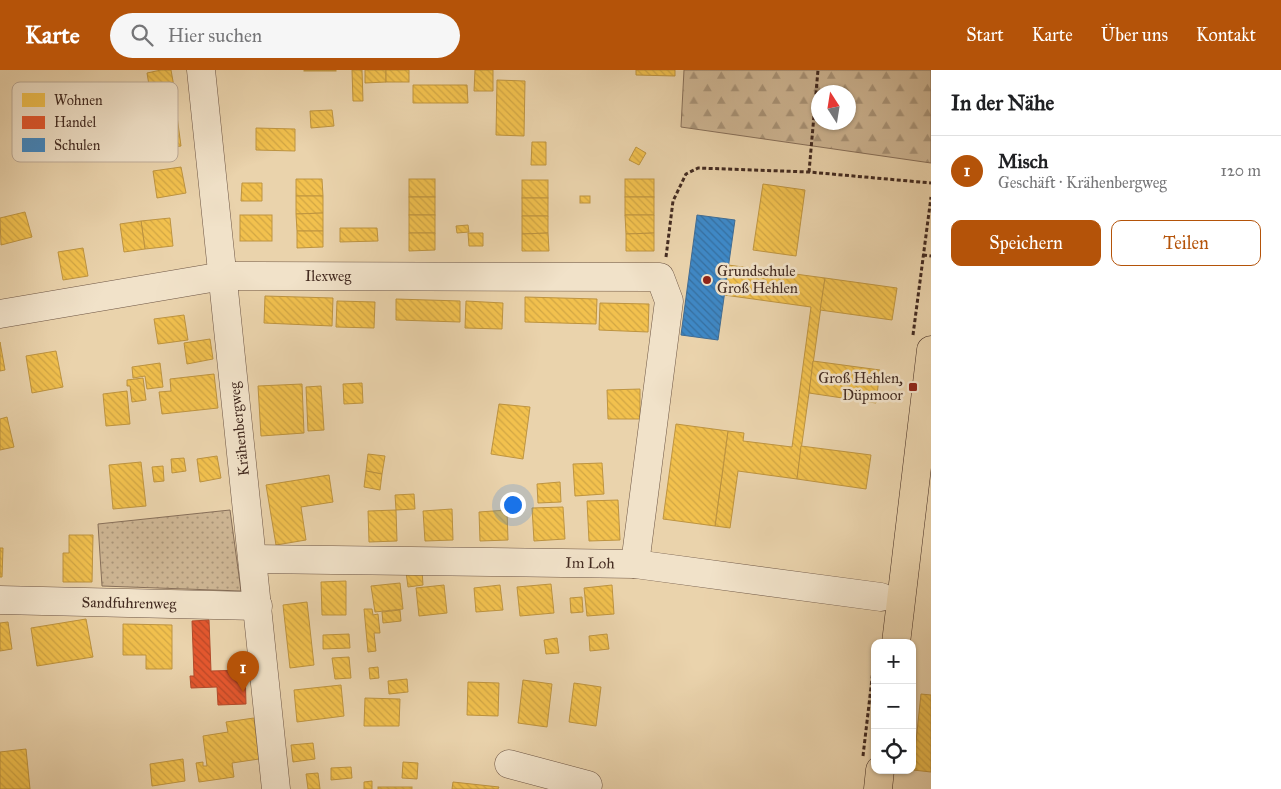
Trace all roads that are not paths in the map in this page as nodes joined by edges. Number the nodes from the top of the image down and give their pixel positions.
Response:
1 (201, 70) edge
2 (223, 276) junction
3 (660, 277) joint
4 (0, 314) edge
5 (931, 350) edge
6 (253, 559) junction
7 (635, 564) junction
8 (881, 597) dead end
9 (0, 600) edge
10 (258, 606) junction
11 (896, 639) edge
12 (509, 764) dead end
13 (874, 774) edge
14 (588, 780) edge
15 (276, 789) edge
16 (878, 789) edge

1 - 2 street, Krähenbergweg
2 - 3 street, Ilexweg
2 - 4 street, Ilexweg
2 - 6 street, Krähenbergweg
3 - 7 street, Im Loh
5 - 11 main road
6 - 7 street, Im Loh
6 - 10 street, Krähenbergweg
7 - 8 street
9 - 10 street, Sandfuhrenweg
10 - 15 street, Krähenbergweg
12 - 14 street
13 - 16 main road

